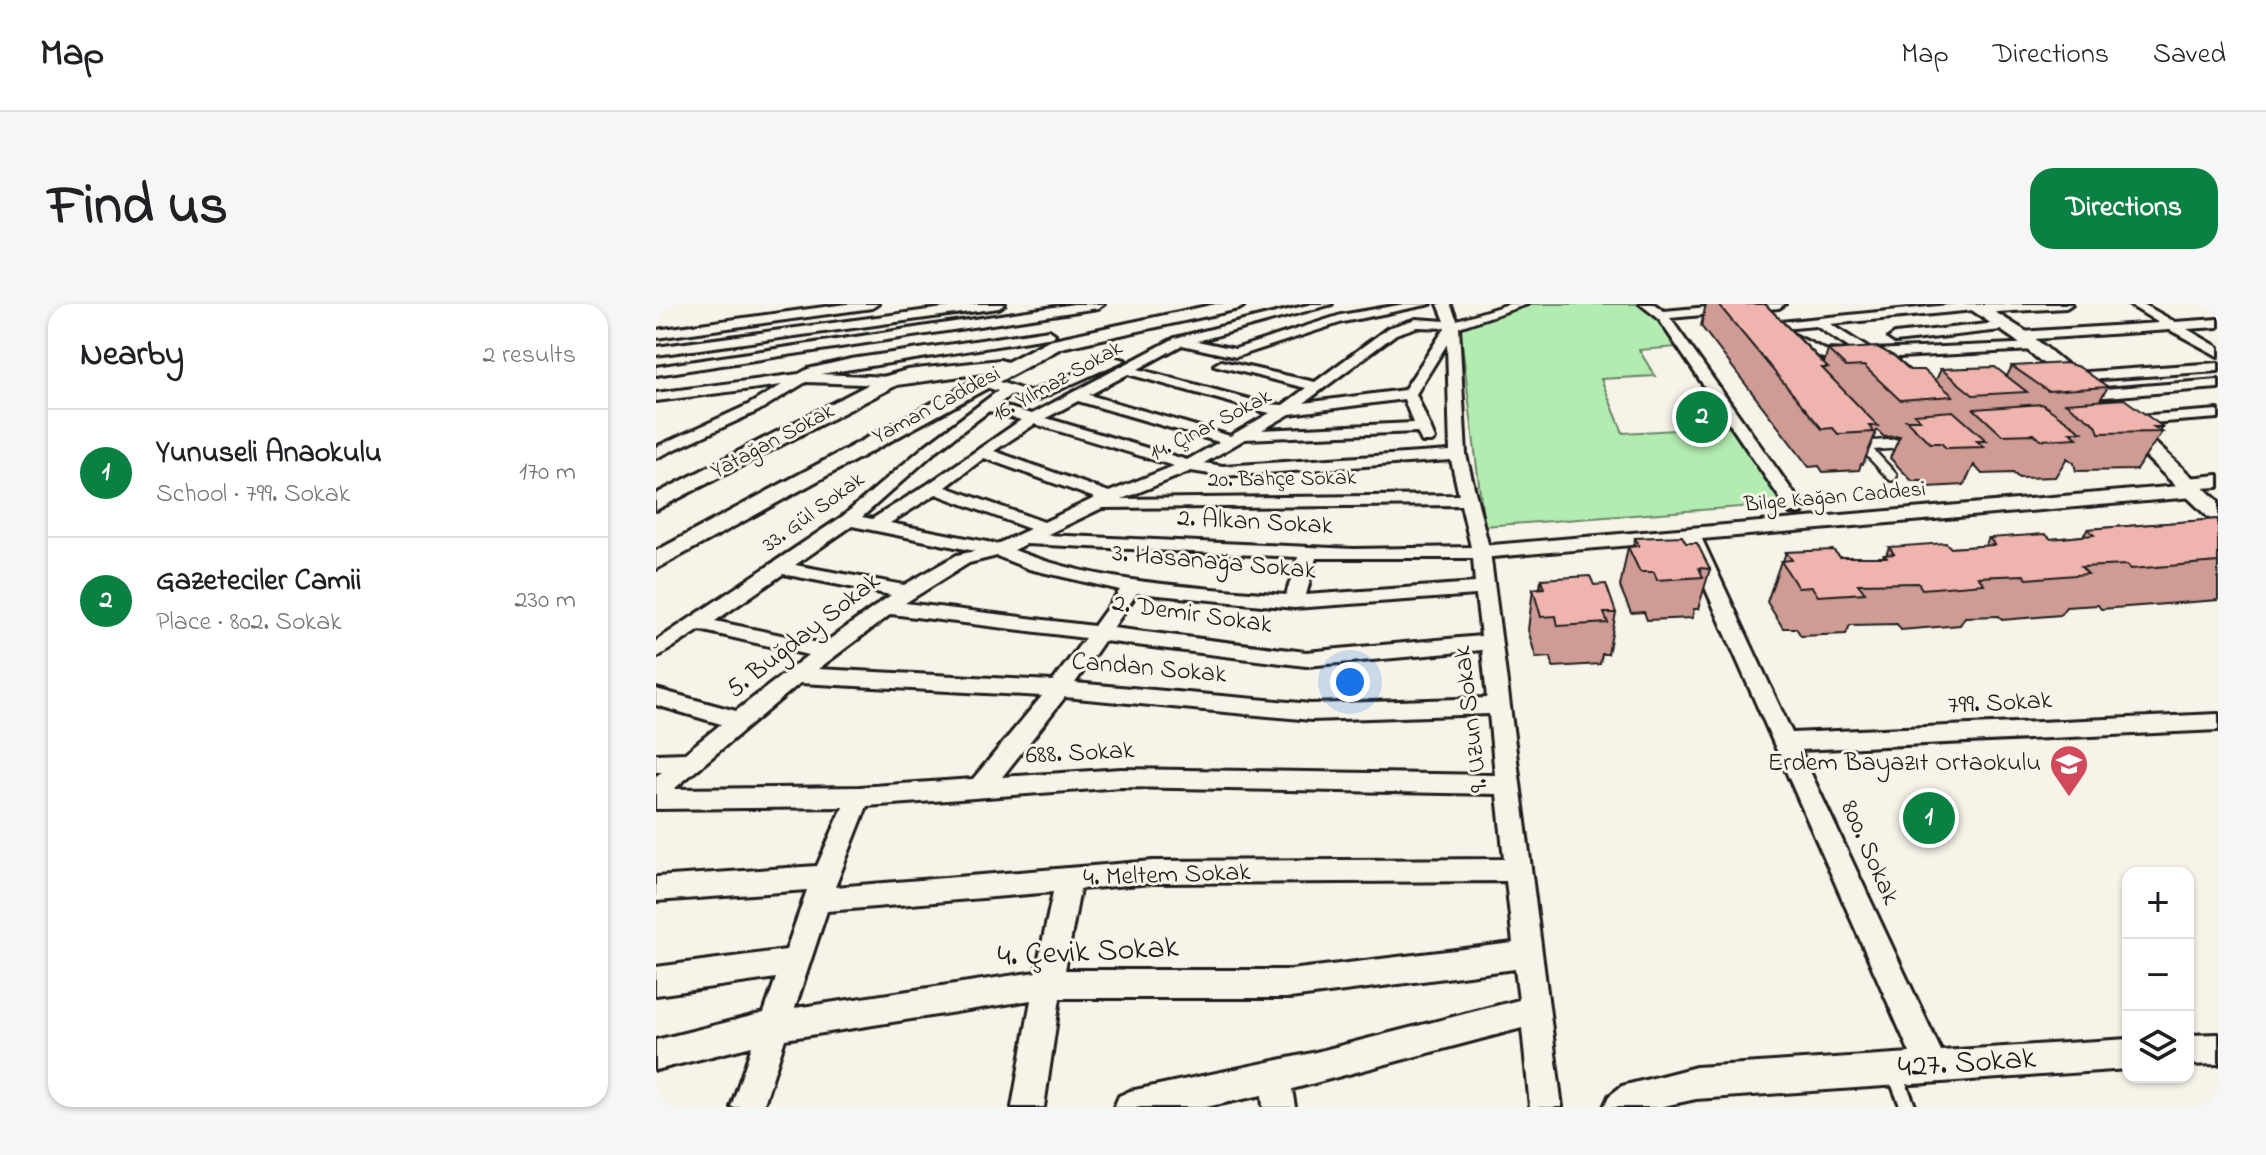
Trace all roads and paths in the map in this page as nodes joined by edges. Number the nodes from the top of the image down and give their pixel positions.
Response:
1 (872, 304) edge
2 (999, 304) edge
3 (1098, 304) edge
4 (1239, 304) edge
5 (1322, 304) edge
6 (1425, 304) edge
7 (1522, 304) edge
8 (1646, 304) edge
9 (1779, 304) edge
10 (2066, 304) edge
11 (2134, 304) edge
12 (1975, 306) edge
13 (793, 308) edge
14 (1035, 309) edge
15 (1732, 309) junction
16 (1449, 314) edge
17 (1662, 315) junction
18 (1862, 317) junction
19 (689, 318) junction
20 (1341, 319) junction
21 (656, 322) edge
22 (1818, 322) junction
23 (2218, 323) edge
24 (2173, 326) junction
25 (1769, 327) junction
26 (656, 334) edge
27 (784, 335) junction
28 (2020, 336) junction
29 (1895, 338) junction
30 (1052, 339) junction
31 (1180, 341) junction
32 (810, 349) junction
33 (656, 351) edge
34 (1918, 352) junction
35 (2218, 352) edge
36 (1157, 353) junction
37 (777, 354) junction
38 (1822, 354) junction
39 (1869, 355) junction
40 (1017, 362) junction
41 (1221, 365) dead end
42 (2218, 367) edge
43 (1128, 370) junction
44 (656, 371) edge
45 (1862, 374) edge
46 (803, 378) junction
47 (890, 381) junction
48 (982, 381) junction
49 (2218, 384) edge
50 (2083, 386) junction
51 (1318, 387) junction
52 (2054, 389) edge
53 (1008, 390) junction
54 (1409, 394) junction
55 (1077, 396) junction
56 (656, 397) edge
57 (985, 406) junction
58 (1286, 410) junction
59 (2218, 414) edge
60 (1036, 417) junction
61 (2121, 426) junction
62 (1423, 427) junction
63 (1853, 435) edge
64 (1236, 438) junction
65 (1924, 442) edge
66 (1864, 446) junction
67 (982, 452) junction
68 (656, 453) edge
69 (1446, 456) junction
70 (1186, 467) junction
71 (1892, 476) dead end
72 (2218, 481) edge
73 (2186, 484) junction
74 (934, 488) junction
75 (1469, 500) junction
76 (1102, 501) junction
77 (656, 503) edge
78 (1796, 509) junction
79 (2218, 514) edge
80 (849, 520) junction
81 (875, 525) junction
82 (1045, 528) junction
83 (1691, 535) junction
84 (1026, 539) junction
85 (1479, 543) junction
86 (999, 550) junction
87 (1309, 552) junction
88 (656, 561) edge
89 (777, 567) junction
90 (1132, 587) junction
91 (1484, 588) junction
92 (907, 592) junction
93 (1294, 602) junction
94 (886, 607) junction
95 (696, 623) junction
96 (1101, 631) junction
97 (1491, 642) junction
98 (656, 651) edge
99 (826, 652) junction
100 (795, 675) junction
101 (1059, 689) junction
102 (656, 697) edge
103 (1498, 706) junction
104 (741, 721) junction
105 (2218, 722) edge
106 (1786, 742) junction
107 (688, 762) junction
108 (656, 763) edge
109 (1508, 785) junction
110 (981, 787) junction
111 (656, 790) edge
112 (859, 797) junction
113 (656, 799) edge
114 (1518, 870) junction
115 (1069, 880) junction
116 (821, 888) junction
117 (656, 889) edge
118 (1528, 954) junction
119 (795, 962) junction
120 (656, 981) edge
121 (1048, 984) junction
122 (1534, 1010) junction
123 (773, 1026) junction
124 (2218, 1049) edge
125 (2194, 1050) edge
126 (2122, 1054) edge
127 (656, 1055) edge
128 (1932, 1066) junction
129 (1892, 1069) junction
130 (1277, 1092) edge
131 (747, 1107) edge
132 (1028, 1107) edge
133 (1130, 1107) edge
134 (1546, 1107) edge
135 (1620, 1107) edge
136 (1908, 1107) edge

1 - 13 street
2 - 27 street
3 - 14 street
4 - 30 main road, Yaman Caddesi
5 - 20 street
5 - 31 street, 16. Yılmaz Sokak
6 - 20 street
7 - 16 street
8 - 17 street
9 - 15 street
10 - 12 street
11 - 24 street
12 - 18 street
12 - 28 main road
13 - 19 street
13 - 26 street
13 - 27 street
14 - 30 street
14 - 32 street
15 - 17 street
15 - 25 street
16 - 51 street
16 - 54 street
16 - 69 street, 9. Uzun Sokak
17 - 78 street
18 - 22 street
18 - 29 street
19 - 21 street
19 - 26 street
20 - 31 street
22 - 25 street
22 - 39 street
23 - 24 street
24 - 28 street
24 - 35 street
25 - 38 street
27 - 33 street
27 - 37 street
28 - 29 street
28 - 34 street
28 - 50 main road
29 - 34 street
30 - 40 main road, Yaman Caddesi
30 - 46 street
31 - 36 street, 16. Yılmaz Sokak
32 - 37 street
32 - 46 street
34 - 39 street
36 - 43 street, 16. Yılmaz Sokak
36 - 53 street
37 - 44 street
38 - 39 street
38 - 45 street
40 - 47 main road, Yatağan Sokak
40 - 48 main road, Yaman Caddesi
41 - 51 street
42 - 50 street
43 - 55 street, 16. Yılmaz Sokak
43 - 58 street
46 - 47 street
46 - 56 street
46 - 68 street
47 - 77 main road, Yatağan Sokak
48 - 53 street
48 - 88 main road, Yaman Caddesi
49 - 50 street
50 - 52 street
50 - 61 main road
51 - 58 street
53 - 57 street, 33. Gül Sokak
54 - 58 street, 14. Çınar Sokak
54 - 62 street
55 - 60 street, 16. Yılmaz Sokak
55 - 64 street
57 - 60 street
57 - 80 street, 33. Gül Sokak
58 - 64 street, 14. Çınar Sokak
59 - 61 street
60 - 67 street, 16. Yılmaz Sokak
60 - 70 street
61 - 73 main road
62 - 64 street
62 - 69 street
63 - 66 lane
64 - 70 street, 14. Çınar Sokak
65 - 66 lane
66 - 71 lane
67 - 74 street, 16. Yılmaz Sokak
67 - 76 street, 20. Bahçe Sokak
69 - 70 street
69 - 75 street, 9. Uzun Sokak
70 - 76 street, 14. Çınar Sokak
72 - 73 street
73 - 78 street, Bilge Kağan Caddesi
73 - 79 main road
73 - 83 street, Bilge Kağan Caddesi
74 - 81 street, 16. Yılmaz Sokak
74 - 82 street
75 - 76 street, 20. Bahçe Sokak
75 - 85 street, 9. Uzun Sokak
76 - 82 street, 14. Çınar Sokak
78 - 85 street, Bilge Kağan Caddesi
80 - 81 street, 3. Hasanağa Sokak
80 - 89 street, 33. Gül Sokak
81 - 86 street, 3. Hasanağa Sokak
82 - 84 street, 14. Çınar Sokak
83 - 85 street, Bilge Kağan Caddesi
83 - 106 street, 800. Sokak
84 - 86 street, 14. Çınar Sokak
84 - 87 street, 2. Alkan Sokak
85 - 87 street, 2. Alkan Sokak
85 - 91 street, 9. Uzun Sokak
86 - 90 street, 3. Hasanağa Sokak
86 - 92 street, 5. Buğday Sokak
87 - 93 street
89 - 92 street
89 - 95 street, 33. Gül Sokak
90 - 93 street, 3. Hasanağa Sokak
90 - 96 street
91 - 93 street, 3. Hasanağa Sokak
91 - 97 street, 9. Uzun Sokak
92 - 94 street, 5. Buğday Sokak
94 - 96 street, 2. Demir Sokak
94 - 99 street, 5. Buğday Sokak
95 - 98 street, 33. Gül Sokak
95 - 99 street
96 - 97 street, 2. Demir Sokak
96 - 101 street
97 - 103 street, 9. Uzun Sokak
99 - 100 street, 5. Buğday Sokak
100 - 101 street, Candan Sokak
100 - 104 street, 5. Buğday Sokak
101 - 103 street, Candan Sokak
101 - 110 street
102 - 104 street
103 - 109 street, 9. Uzun Sokak
104 - 107 street, 5. Buğday Sokak
105 - 106 street, 799. Sokak
106 - 128 street, 800. Sokak
107 - 108 street
107 - 111 street, 5. Buğday Sokak
109 - 110 street, 688. Sokak
109 - 114 street, 9. Uzun Sokak
110 - 112 street, 688. Sokak
112 - 113 street, 688. Sokak
112 - 116 street
114 - 115 street, 4. Meltem Sokak
114 - 118 street, 9. Uzun Sokak
115 - 116 street, 4. Meltem Sokak
115 - 121 street
116 - 117 street, 4. Meltem Sokak
116 - 119 street
118 - 121 street, 4. Çevik Sokak
118 - 122 street, 9. Uzun Sokak
119 - 120 street
119 - 123 street
121 - 123 street, 4. Çevik Sokak
121 - 132 street
122 - 130 street
122 - 134 street, 9. Uzun Sokak
123 - 127 street, 4. Çevik Sokak
123 - 131 street
124 - 125 street
126 - 128 street, 427. Sokak
128 - 129 street, 427. Sokak
129 - 135 street, 427. Sokak
129 - 136 lane
130 - 133 street

